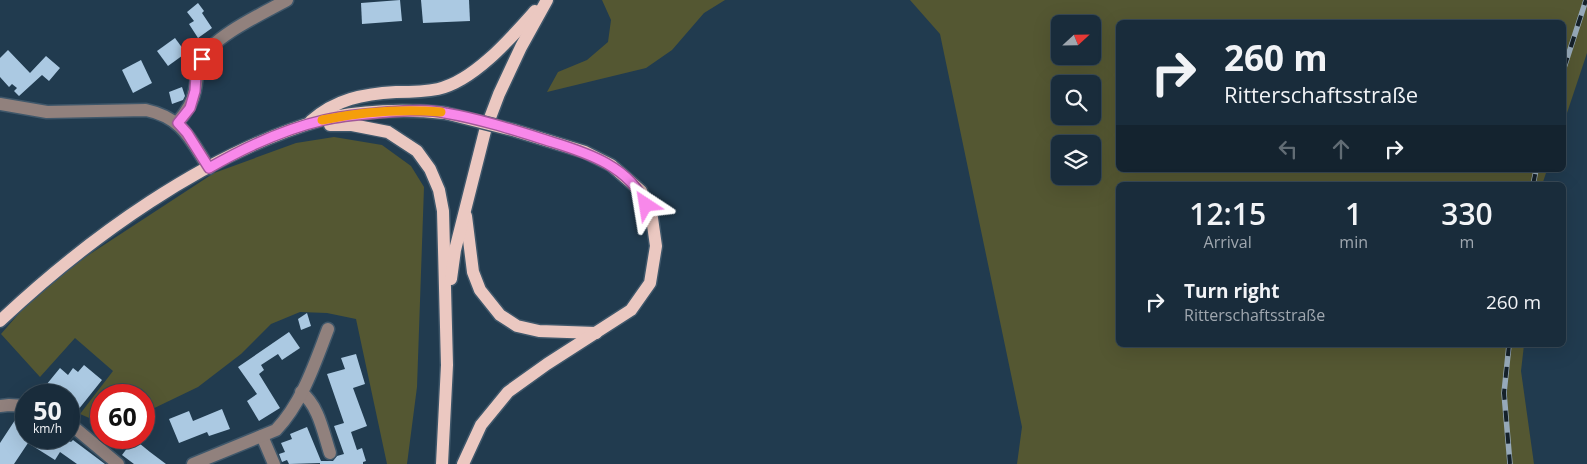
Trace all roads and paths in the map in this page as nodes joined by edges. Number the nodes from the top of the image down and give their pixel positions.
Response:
1 (287, 0) edge
2 (546, 0) edge
3 (0, 104) edge
4 (178, 123) junction
5 (307, 125) junction
6 (209, 168) junction
7 (465, 206) junction
8 (447, 311) junction
9 (0, 322) edge
10 (328, 329) dead end
11 (596, 334) junction
12 (301, 392) junction
13 (15, 405) edge
14 (0, 406) edge
15 (80, 432) edge
16 (262, 436) junction
17 (330, 453) dead end
18 (118, 464) edge
19 (193, 464) edge
20 (274, 464) edge
21 (442, 464) edge
22 (463, 464) edge

1 - 4 street
2 - 5 main road
2 - 7 main road
3 - 4 street
4 - 6 street
5 - 6 main road
5 - 8 main road
5 - 11 main road, bridge
6 - 9 main road
7 - 8 main road
7 - 11 main road
8 - 21 main road
10 - 12 street
11 - 22 main road
12 - 16 street
12 - 17 street
13 - 14 street
15 - 18 street
16 - 19 street
16 - 20 street

